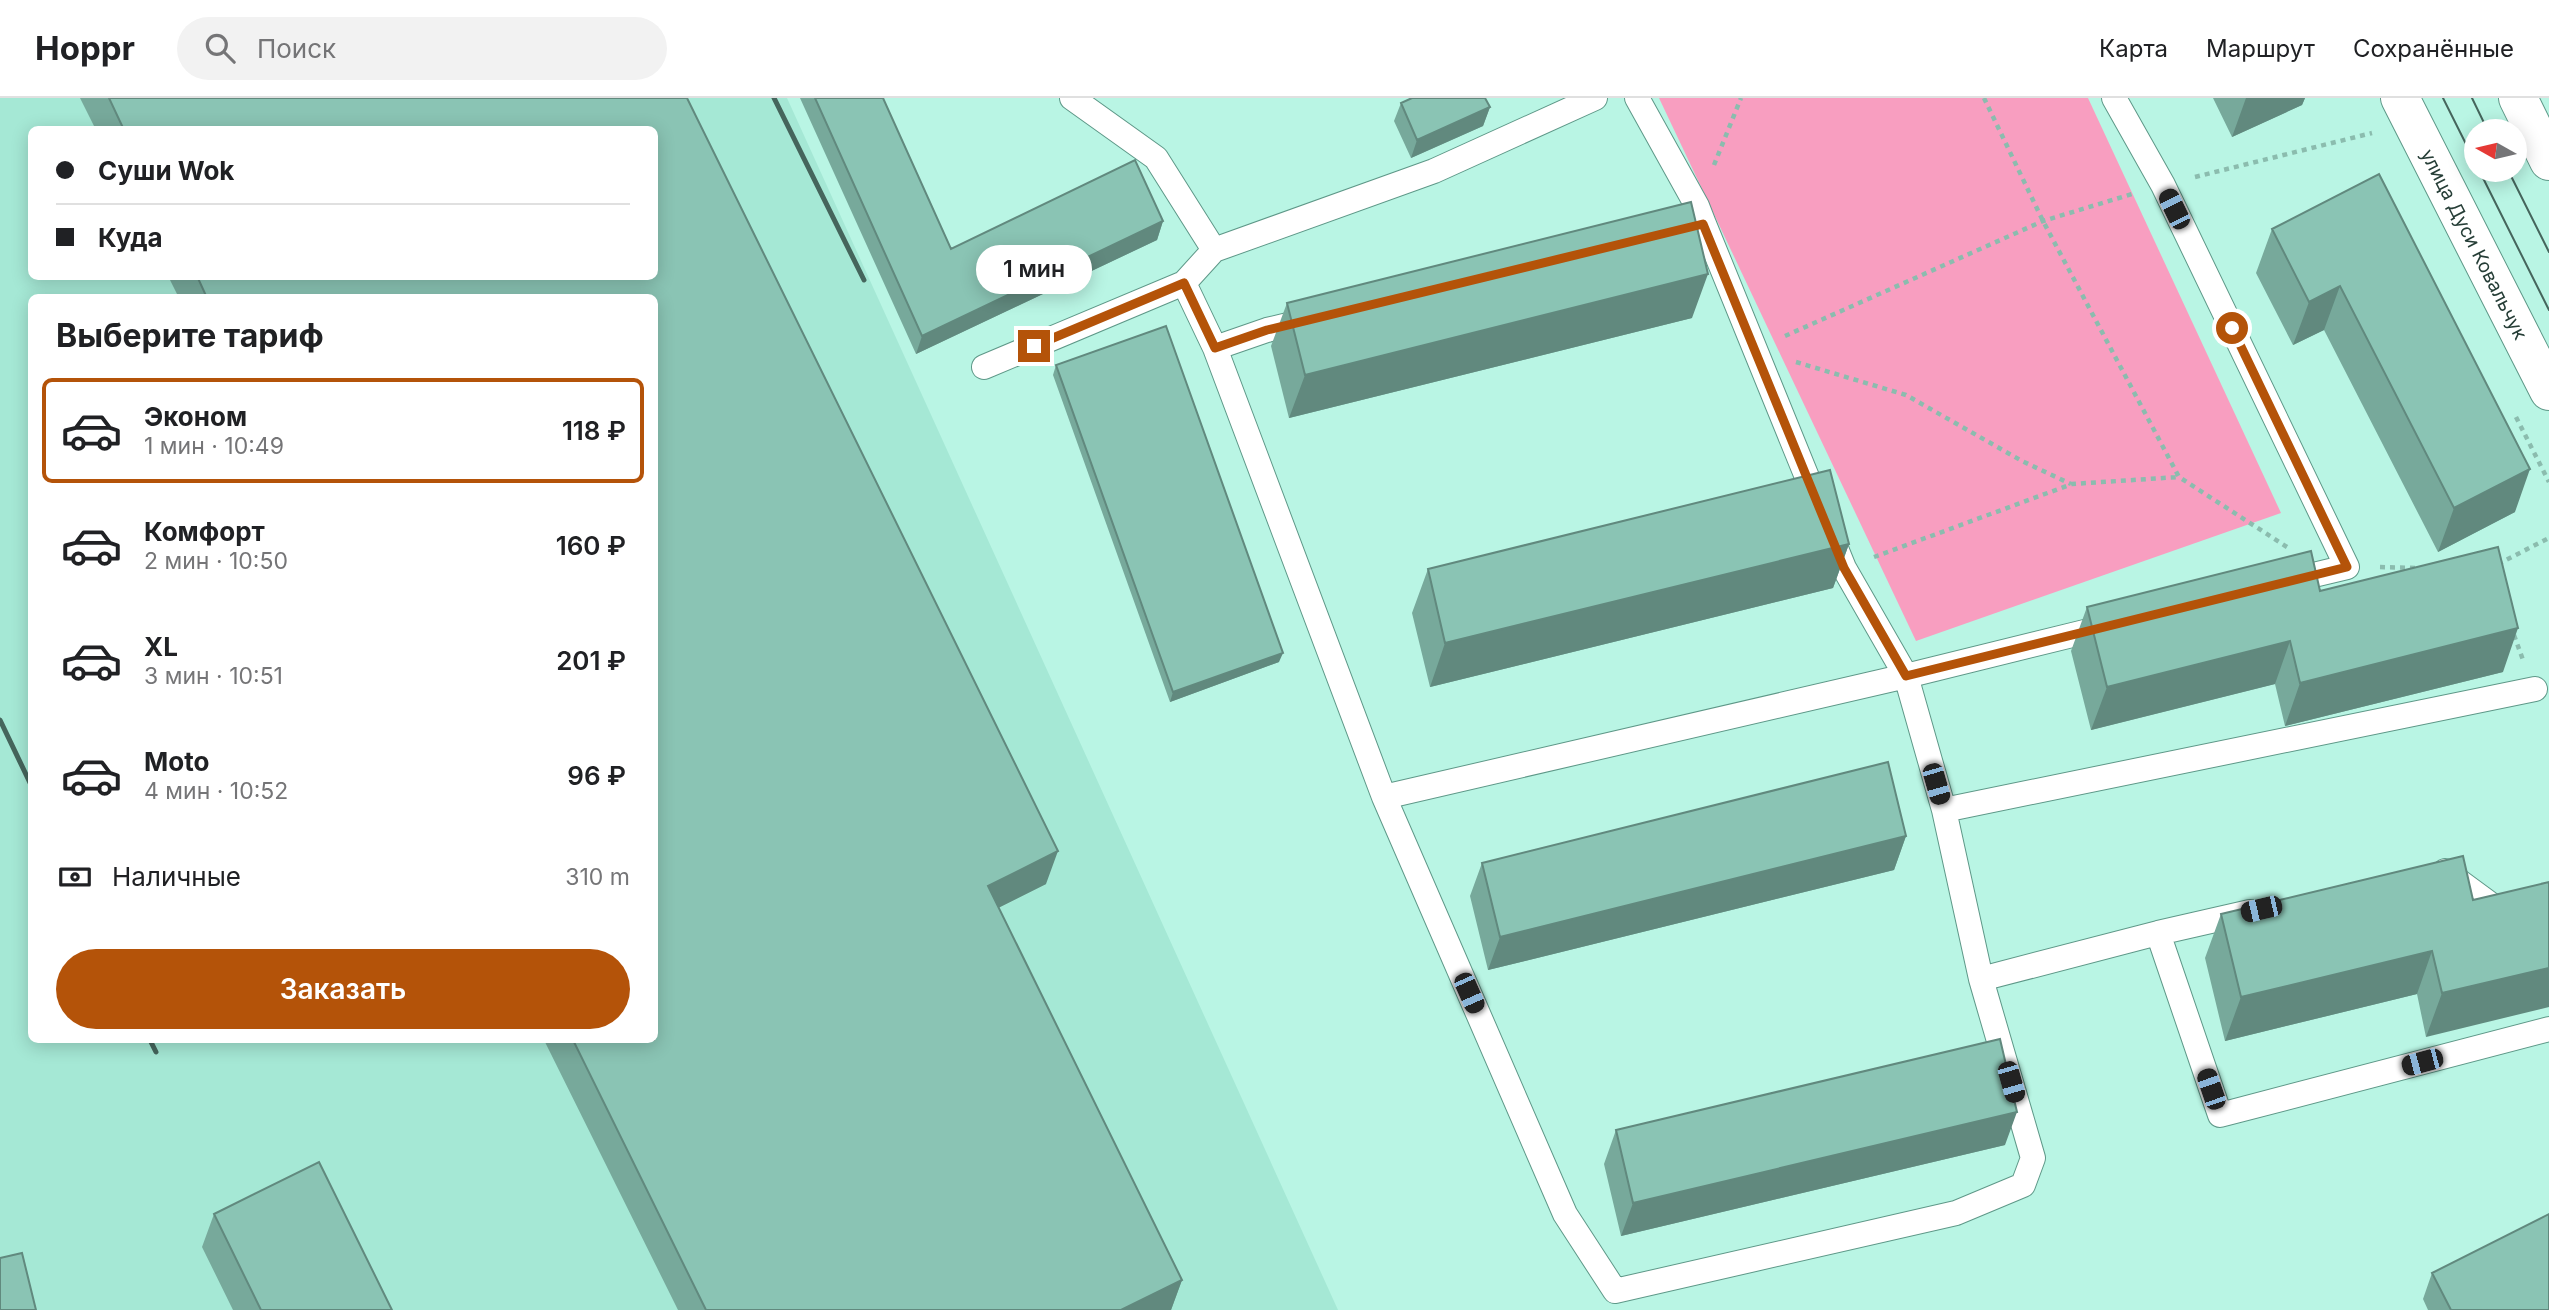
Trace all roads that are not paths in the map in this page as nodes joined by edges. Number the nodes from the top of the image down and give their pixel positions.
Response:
1 (1072, 98) edge
2 (1595, 98) edge
3 (1637, 98) edge
4 (2114, 98) edge
5 (2400, 98) edge
6 (2518, 98) edge
7 (2549, 161) edge
8 (1700, 215) junction
9 (1664, 234) edge
10 (1214, 250) junction
11 (1184, 283) junction
12 (1333, 314) edge
13 (1215, 348) junction
14 (984, 367) dead end
15 (2549, 391) edge
16 (2267, 587) edge
17 (2133, 620) edge
18 (1906, 676) junction
19 (2535, 689) road end
20 (1384, 797) junction
21 (1944, 810) junction
22 (2427, 871) edge
23 (2549, 900) edge
24 (2266, 908) edge
25 (2158, 933) junction
26 (1981, 979) junction
27 (2549, 1029) edge

1 - 10 lane
2 - 10 lane
3 - 8 lane
4 - 16 lane
5 - 15 main road, улица Дуси Ковальчук
6 - 7 main road
8 - 9 lane
8 - 18 lane
10 - 11 lane
11 - 13 lane
11 - 14 lane
12 - 13 lane
13 - 20 lane
17 - 18 lane
18 - 20 lane
18 - 21 lane
19 - 21 lane
20 - 26 lane
21 - 26 lane
22 - 23 lane
24 - 25 lane
25 - 26 lane
25 - 27 lane

